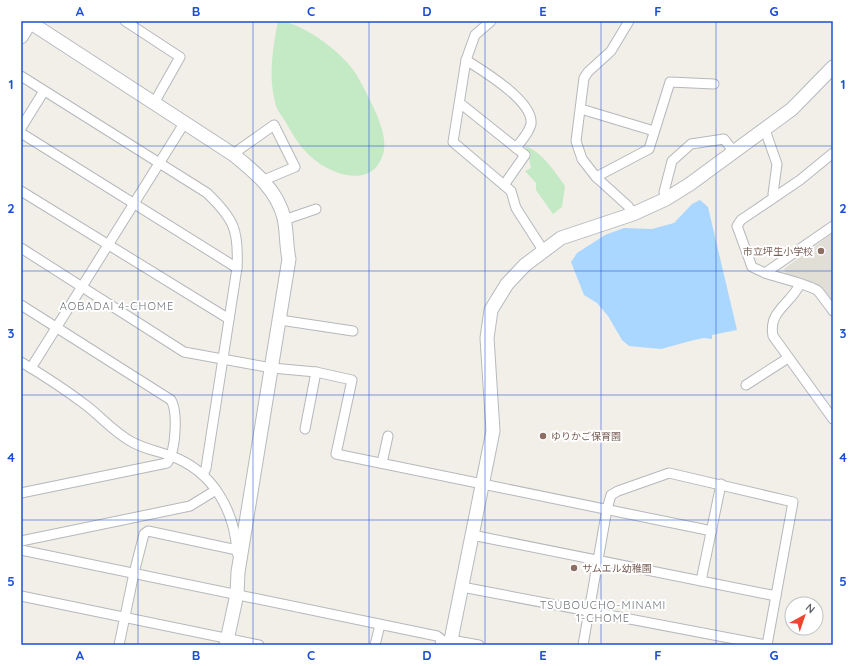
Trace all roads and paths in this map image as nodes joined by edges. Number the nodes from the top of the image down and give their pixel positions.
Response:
1 (30, 21) edge
2 (125, 21) edge
3 (491, 21) edge
4 (629, 21) edge
5 (21, 37) edge
6 (466, 60) junction
7 (833, 67) edge
8 (21, 76) edge
9 (714, 84) dead end
10 (44, 91) junction
11 (154, 103) junction
12 (461, 104) junction
13 (581, 109) junction
14 (185, 122) junction
15 (21, 128) edge
16 (765, 130) junction
17 (654, 131) junction
18 (21, 133) edge
19 (516, 148) junction
20 (734, 152) junction
21 (833, 153) edge
22 (234, 155) junction
23 (160, 162) junction
24 (596, 177) junction
25 (264, 180) junction
26 (504, 185) junction
27 (21, 191) edge
28 (775, 196) junction
29 (666, 199) junction
30 (135, 203) junction
31 (316, 209) dead end
32 (633, 214) junction
33 (284, 220) junction
34 (833, 226) edge
35 (109, 244) junction
36 (21, 248) edge
37 (543, 250) junction
38 (237, 268) junction
39 (765, 274) junction
40 (800, 284) junction
41 (83, 286) junction
42 (21, 305) edge
43 (833, 311) edge
44 (229, 319) junction
45 (280, 320) junction
46 (56, 327) junction
47 (353, 331) dead end
48 (788, 358) junction
49 (224, 359) junction
50 (21, 362) edge
51 (31, 368) junction
52 (272, 368) junction
53 (316, 372) junction
54 (746, 385) dead end
55 (833, 419) edge
56 (305, 429) dead end
57 (388, 436) dead end
58 (172, 456) junction
59 (382, 463) junction
60 (203, 475) junction
61 (483, 483) junction
62 (721, 484) junction
63 (216, 490) junction
64 (21, 493) edge
65 (607, 508) junction
66 (712, 531) junction
67 (472, 535) junction
68 (21, 541) edge
69 (21, 550) edge
70 (237, 550) junction
71 (598, 559) junction
72 (238, 572) junction
73 (134, 573) junction
74 (702, 581) junction
75 (462, 587) junction
76 (237, 594) junction
77 (21, 596) edge
78 (776, 596) junction
79 (589, 611) junction
80 (125, 618) junction
81 (380, 624) junction
82 (227, 642) edge
83 (738, 642) edge
84 (447, 643) edge
85 (119, 645) edge
86 (259, 645) edge
87 (375, 645) edge
88 (479, 645) edge
89 (583, 645) edge
90 (766, 645) edge

1 - 5 street
1 - 11 street
2 - 11 street
3 - 6 street
4 - 13 street
6 - 12 street
6 - 19 street
7 - 16 street
8 - 10 street
9 - 17 street
10 - 15 street
10 - 23 street
11 - 14 street
12 - 19 street
12 - 26 street
13 - 17 street
13 - 24 street
14 - 22 street
14 - 23 street
16 - 20 street
16 - 28 street
17 - 24 street
18 - 30 street
19 - 26 street
20 - 29 street
20 - 29 street
21 - 28 street
22 - 25 street
22 - 25 street
23 - 30 street
23 - 38 street
24 - 32 street
25 - 33 street
26 - 37 street
27 - 35 street
28 - 39 street
29 - 32 street
30 - 35 street
30 - 38 street
31 - 33 street
32 - 37 street
33 - 45 street
34 - 39 street
35 - 41 street
35 - 44 street
36 - 41 street
37 - 61 street
38 - 44 street
39 - 40 street
40 - 43 street
40 - 48 street
41 - 46 street
41 - 49 street
42 - 46 street
44 - 49 street
45 - 47 street
45 - 52 street
46 - 51 street
46 - 58 street
48 - 54 street
48 - 55 street
49 - 52 street
49 - 60 street
50 - 51 street
51 - 58 street
52 - 53 street
52 - 72 street
53 - 56 street
53 - 59 street
57 - 59 street
58 - 60 street
58 - 64 street
59 - 61 street
60 - 63 street
61 - 65 street
61 - 67 street
62 - 65 street
62 - 66 street
62 - 78 street
63 - 68 street
63 - 70 street
65 - 66 street
65 - 71 street
66 - 74 street
67 - 71 street
67 - 75 street
69 - 73 street
70 - 72 street
70 - 73 street
71 - 74 street
71 - 79 street
72 - 76 street
73 - 76 street
73 - 80 street
74 - 78 street
75 - 79 street
75 - 84 street
76 - 81 street
76 - 82 street
77 - 80 street
78 - 90 street
79 - 83 street
79 - 89 street
80 - 82 street
80 - 85 street
81 - 84 street
81 - 87 street
82 - 86 street
83 - 90 street
84 - 88 street

